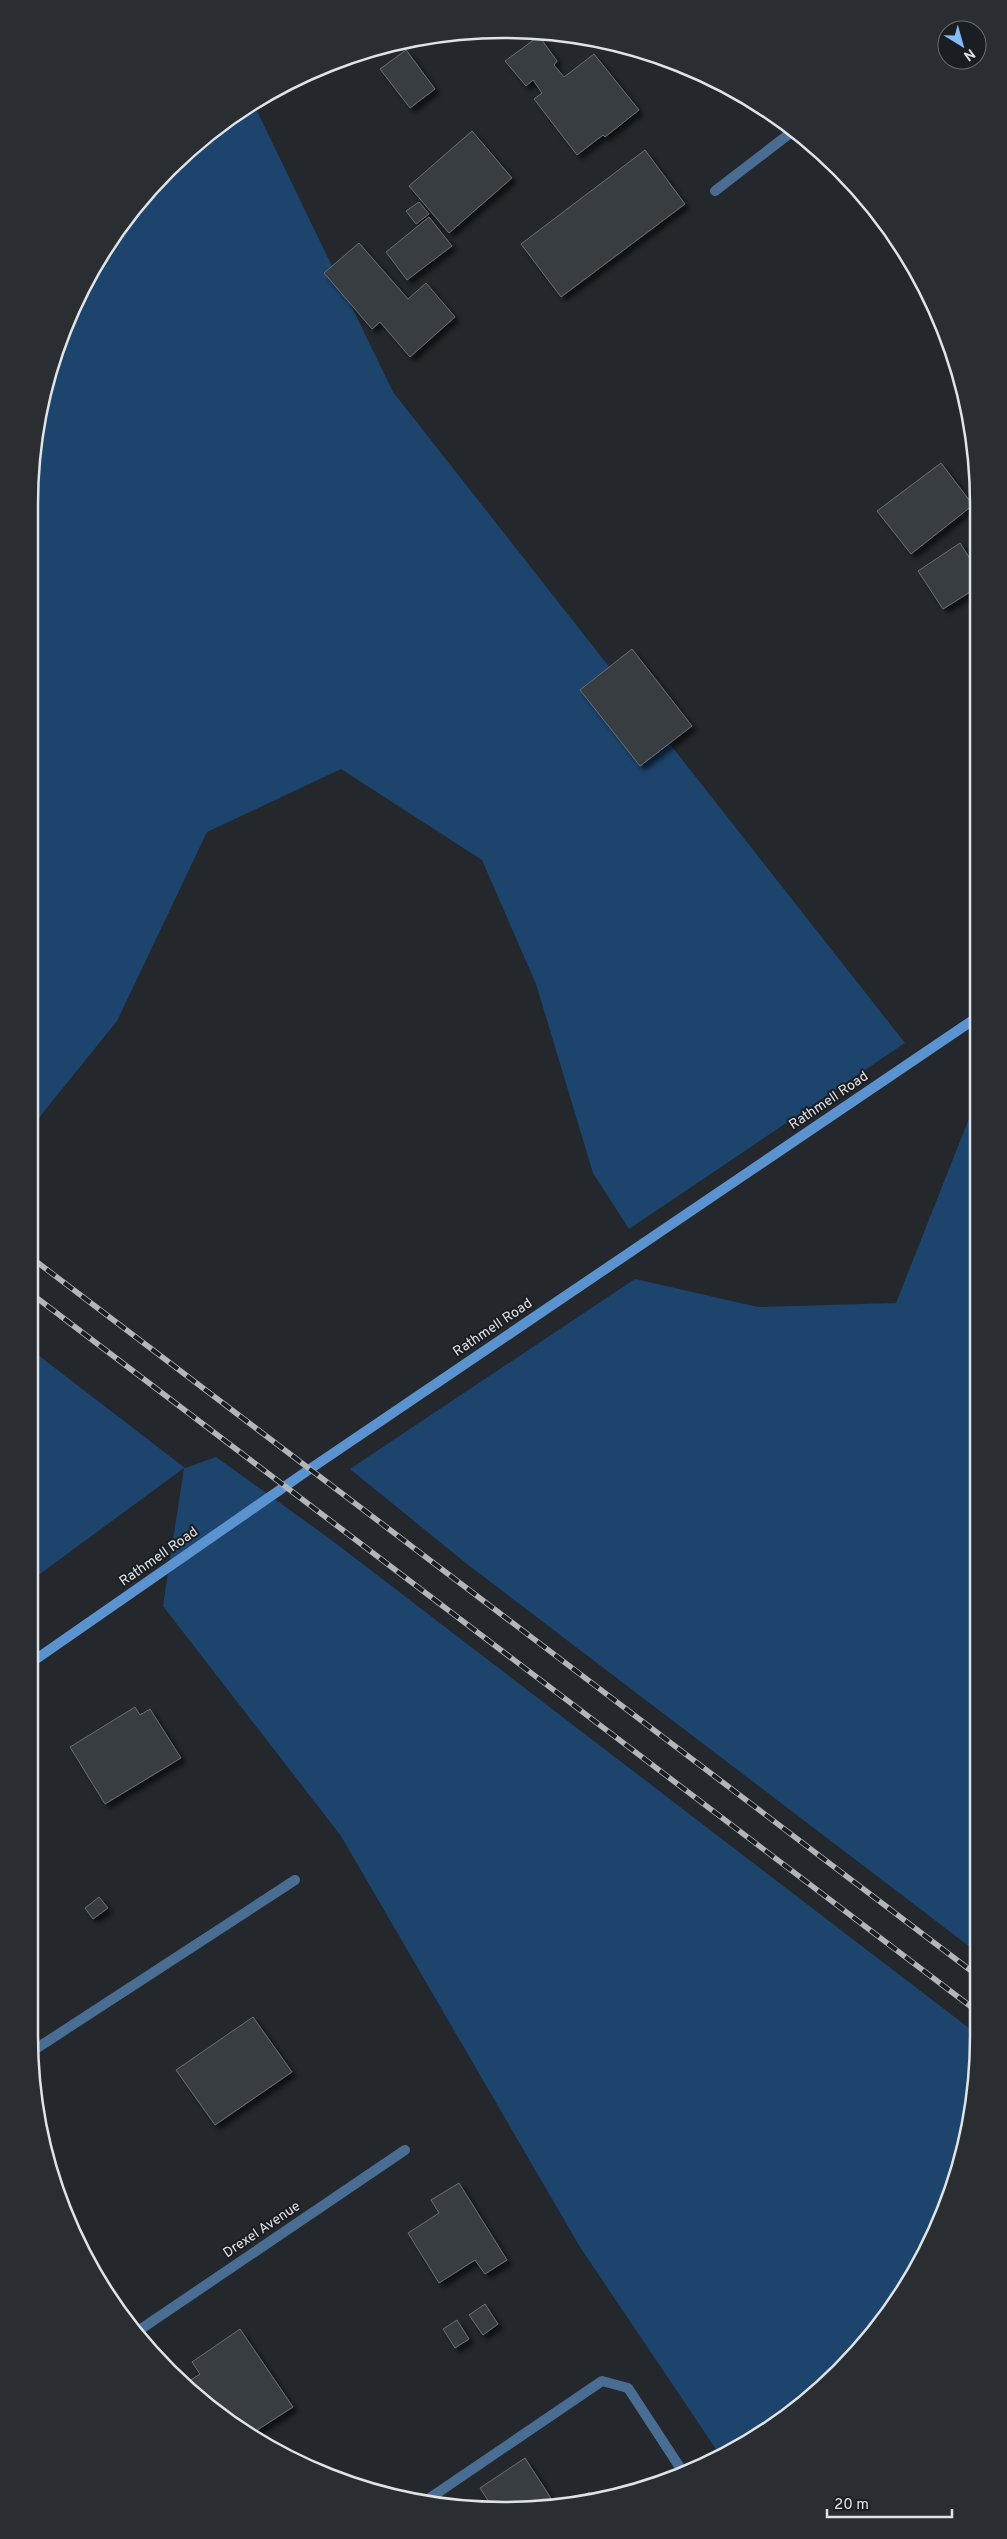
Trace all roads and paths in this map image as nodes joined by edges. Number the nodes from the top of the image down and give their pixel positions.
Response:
1 (788, 135) edge
2 (715, 191) dead end
3 (970, 1022) edge
4 (38, 1658) edge
5 (295, 1880) dead end
6 (38, 2047) edge
7 (405, 2150) dead end
8 (141, 2328) edge
9 (680, 2467) edge
10 (432, 2496) edge

1 - 2 street
3 - 4 street, Rathmell Road
5 - 6 street
7 - 8 street, Drexel Avenue
9 - 10 street

